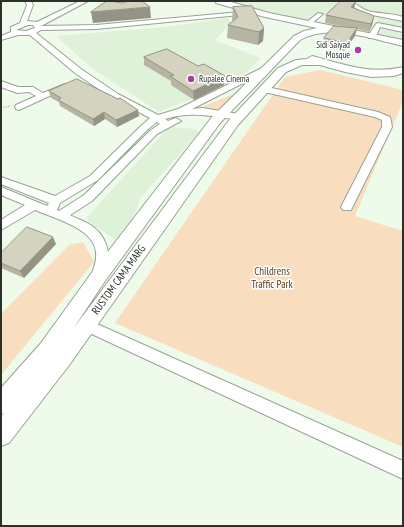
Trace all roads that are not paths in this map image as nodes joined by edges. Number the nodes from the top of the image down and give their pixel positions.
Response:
1 (28, 1) edge
2 (85, 1) edge
3 (222, 1) edge
4 (349, 1) edge
5 (237, 7) junction
6 (254, 11) junction
7 (220, 14) junction
8 (320, 14) dead end
9 (282, 18) junction
10 (403, 19) edge
11 (23, 23) junction
12 (309, 23) junction
13 (39, 26) junction
14 (340, 30) junction
15 (403, 30) edge
16 (31, 32) junction
17 (16, 33) junction
18 (372, 36) junction
19 (2, 37) edge
20 (403, 43) edge
21 (298, 47) junction
22 (322, 62) junction
23 (265, 70) junction
24 (403, 70) edge
25 (369, 74) junction
26 (87, 77) junction
27 (403, 83) edge
28 (1, 84) edge
29 (263, 89) junction
30 (43, 96) junction
31 (19, 107) dead end
32 (177, 112) junction
33 (157, 118) junction
34 (228, 118) junction
35 (167, 124) junction
36 (1, 180) edge
37 (1, 191) edge
38 (56, 201) junction
39 (34, 205) junction
40 (348, 208) dead end
41 (55, 214) junction
42 (1, 226) edge
43 (99, 276) junction
44 (86, 326) junction
45 (1, 404) edge
46 (1, 435) edge
47 (403, 470) edge

1 - 11 street
2 - 13 street
3 - 5 main road
4 - 10 street
5 - 6 main road
5 - 7 street
6 - 7 street
6 - 9 main road
7 - 13 street
8 - 12 street
9 - 12 main road
9 - 21 main road
11 - 13 street
11 - 17 street
12 - 14 main road
13 - 16 street
14 - 18 main road
14 - 21 main road, RUSTOM CAMA MARG
15 - 18 street
16 - 17 street
16 - 26 street
17 - 19 street
18 - 20 main road
21 - 22 main road
21 - 23 main road, RUSTOM CAMA MARG
22 - 25 main road
22 - 29 main road, RUSTOM CAMA MARG
23 - 32 street
23 - 34 main road, RUSTOM CAMA MARG
24 - 25 main road
25 - 27 main road
26 - 30 street
26 - 33 street
28 - 30 street
29 - 34 main road, RUSTOM CAMA MARG
29 - 40 street
30 - 31 street
32 - 33 street
32 - 34 street
33 - 35 street
33 - 38 street
34 - 35 street
34 - 43 main road, RUSTOM CAMA MARG
34 - 44 main road, RUSTOM CAMA MARG
35 - 41 street
36 - 38 street
37 - 39 street
38 - 41 street
39 - 41 street
39 - 42 street
41 - 43 street
43 - 45 main road, RUSTOM CAMA MARG
44 - 46 main road, RUSTOM CAMA MARG
44 - 47 street

